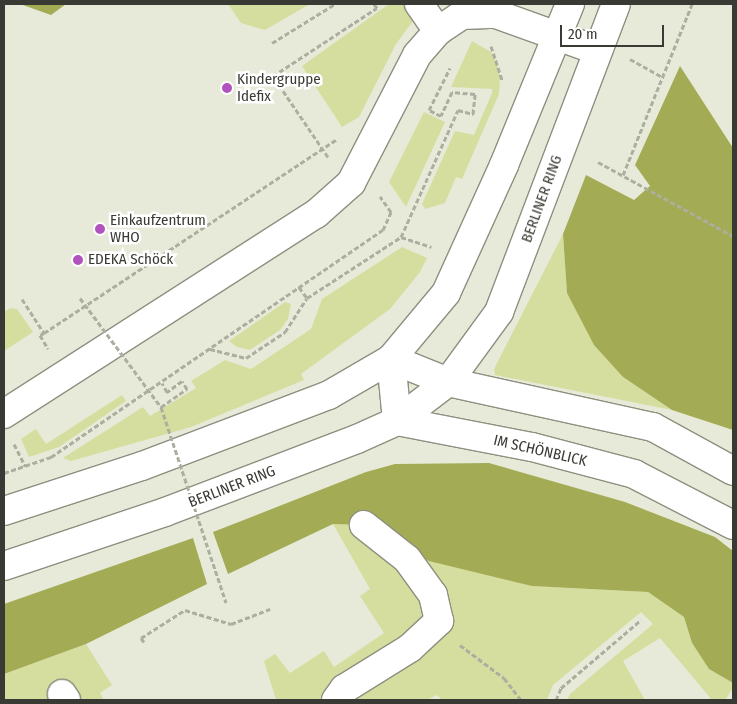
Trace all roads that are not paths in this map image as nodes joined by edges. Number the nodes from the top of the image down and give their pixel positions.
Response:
1 (419, 4) edge
2 (570, 4) edge
3 (616, 4) edge
4 (438, 31) junction
5 (556, 36) junction
6 (596, 50) junction
7 (391, 359) junction
8 (448, 382) junction
9 (4, 414) edge
10 (397, 421) junction
11 (733, 471) edge
12 (4, 511) edge
13 (364, 525) dead end
14 (733, 525) edge
15 (4, 566) edge
16 (336, 700) edge

1 - 4 street
2 - 5 street
3 - 6 street, BERLINER RING
4 - 5 street
4 - 9 street
5 - 6 street
5 - 7 street
6 - 8 street, BERLINER RING
7 - 8 street
7 - 10 street
7 - 12 street
8 - 10 street, BERLINER RING
8 - 11 street
10 - 14 street, IM SCHÖNBLICK
10 - 15 street, BERLINER RING
13 - 16 street

